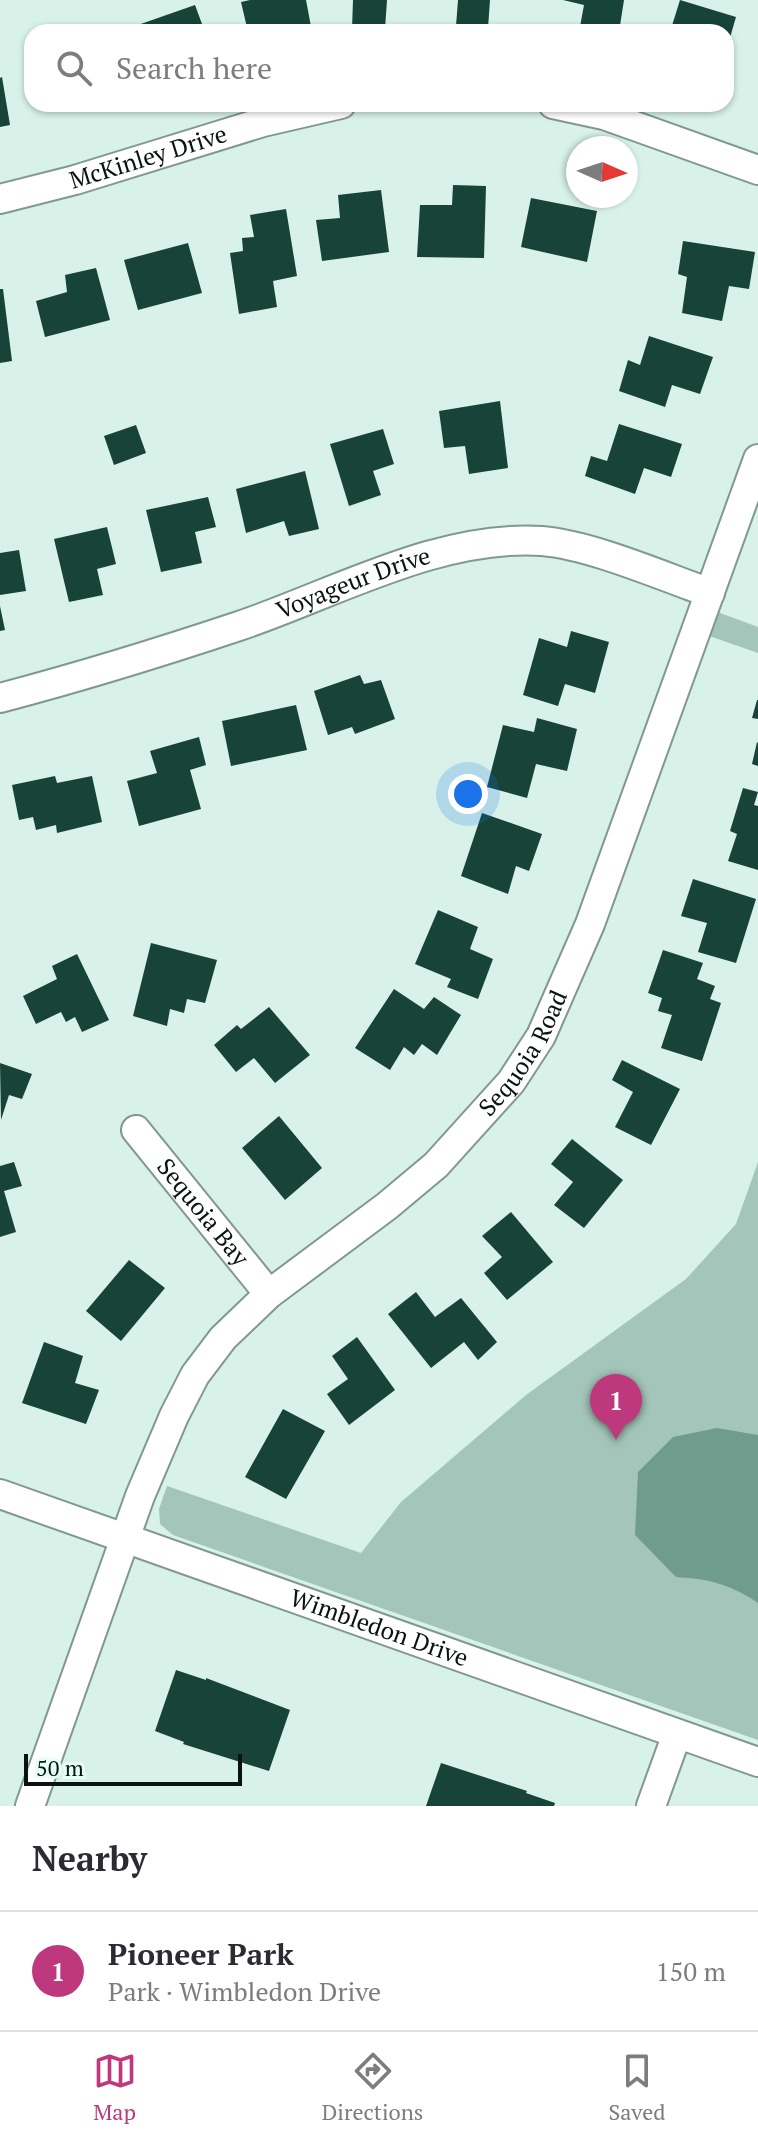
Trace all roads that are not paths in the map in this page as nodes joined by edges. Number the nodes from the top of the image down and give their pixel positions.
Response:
1 (306, 112) edge
2 (590, 112) edge
3 (758, 170) edge
4 (0, 199) edge
5 (758, 459) edge
6 (710, 593) junction
7 (0, 698) edge
8 (136, 1130) dead end
9 (269, 1294) junction
10 (0, 1494) edge
11 (125, 1538) junction
12 (677, 1734) junction
13 (758, 1762) edge
14 (30, 1806) edge
15 (651, 1806) edge

1 - 4 street, McKinley Drive
2 - 3 street
5 - 6 street, Sequoia Road
6 - 7 street, Voyageur Drive
6 - 9 street, Sequoia Road
8 - 9 street, Sequoia Bay
9 - 11 street, Sequoia Road
10 - 11 street, Wimbledon Drive
11 - 12 street, Wimbledon Drive
11 - 14 street, Sequoia Road
12 - 13 street, Wimbledon Drive
12 - 15 street

